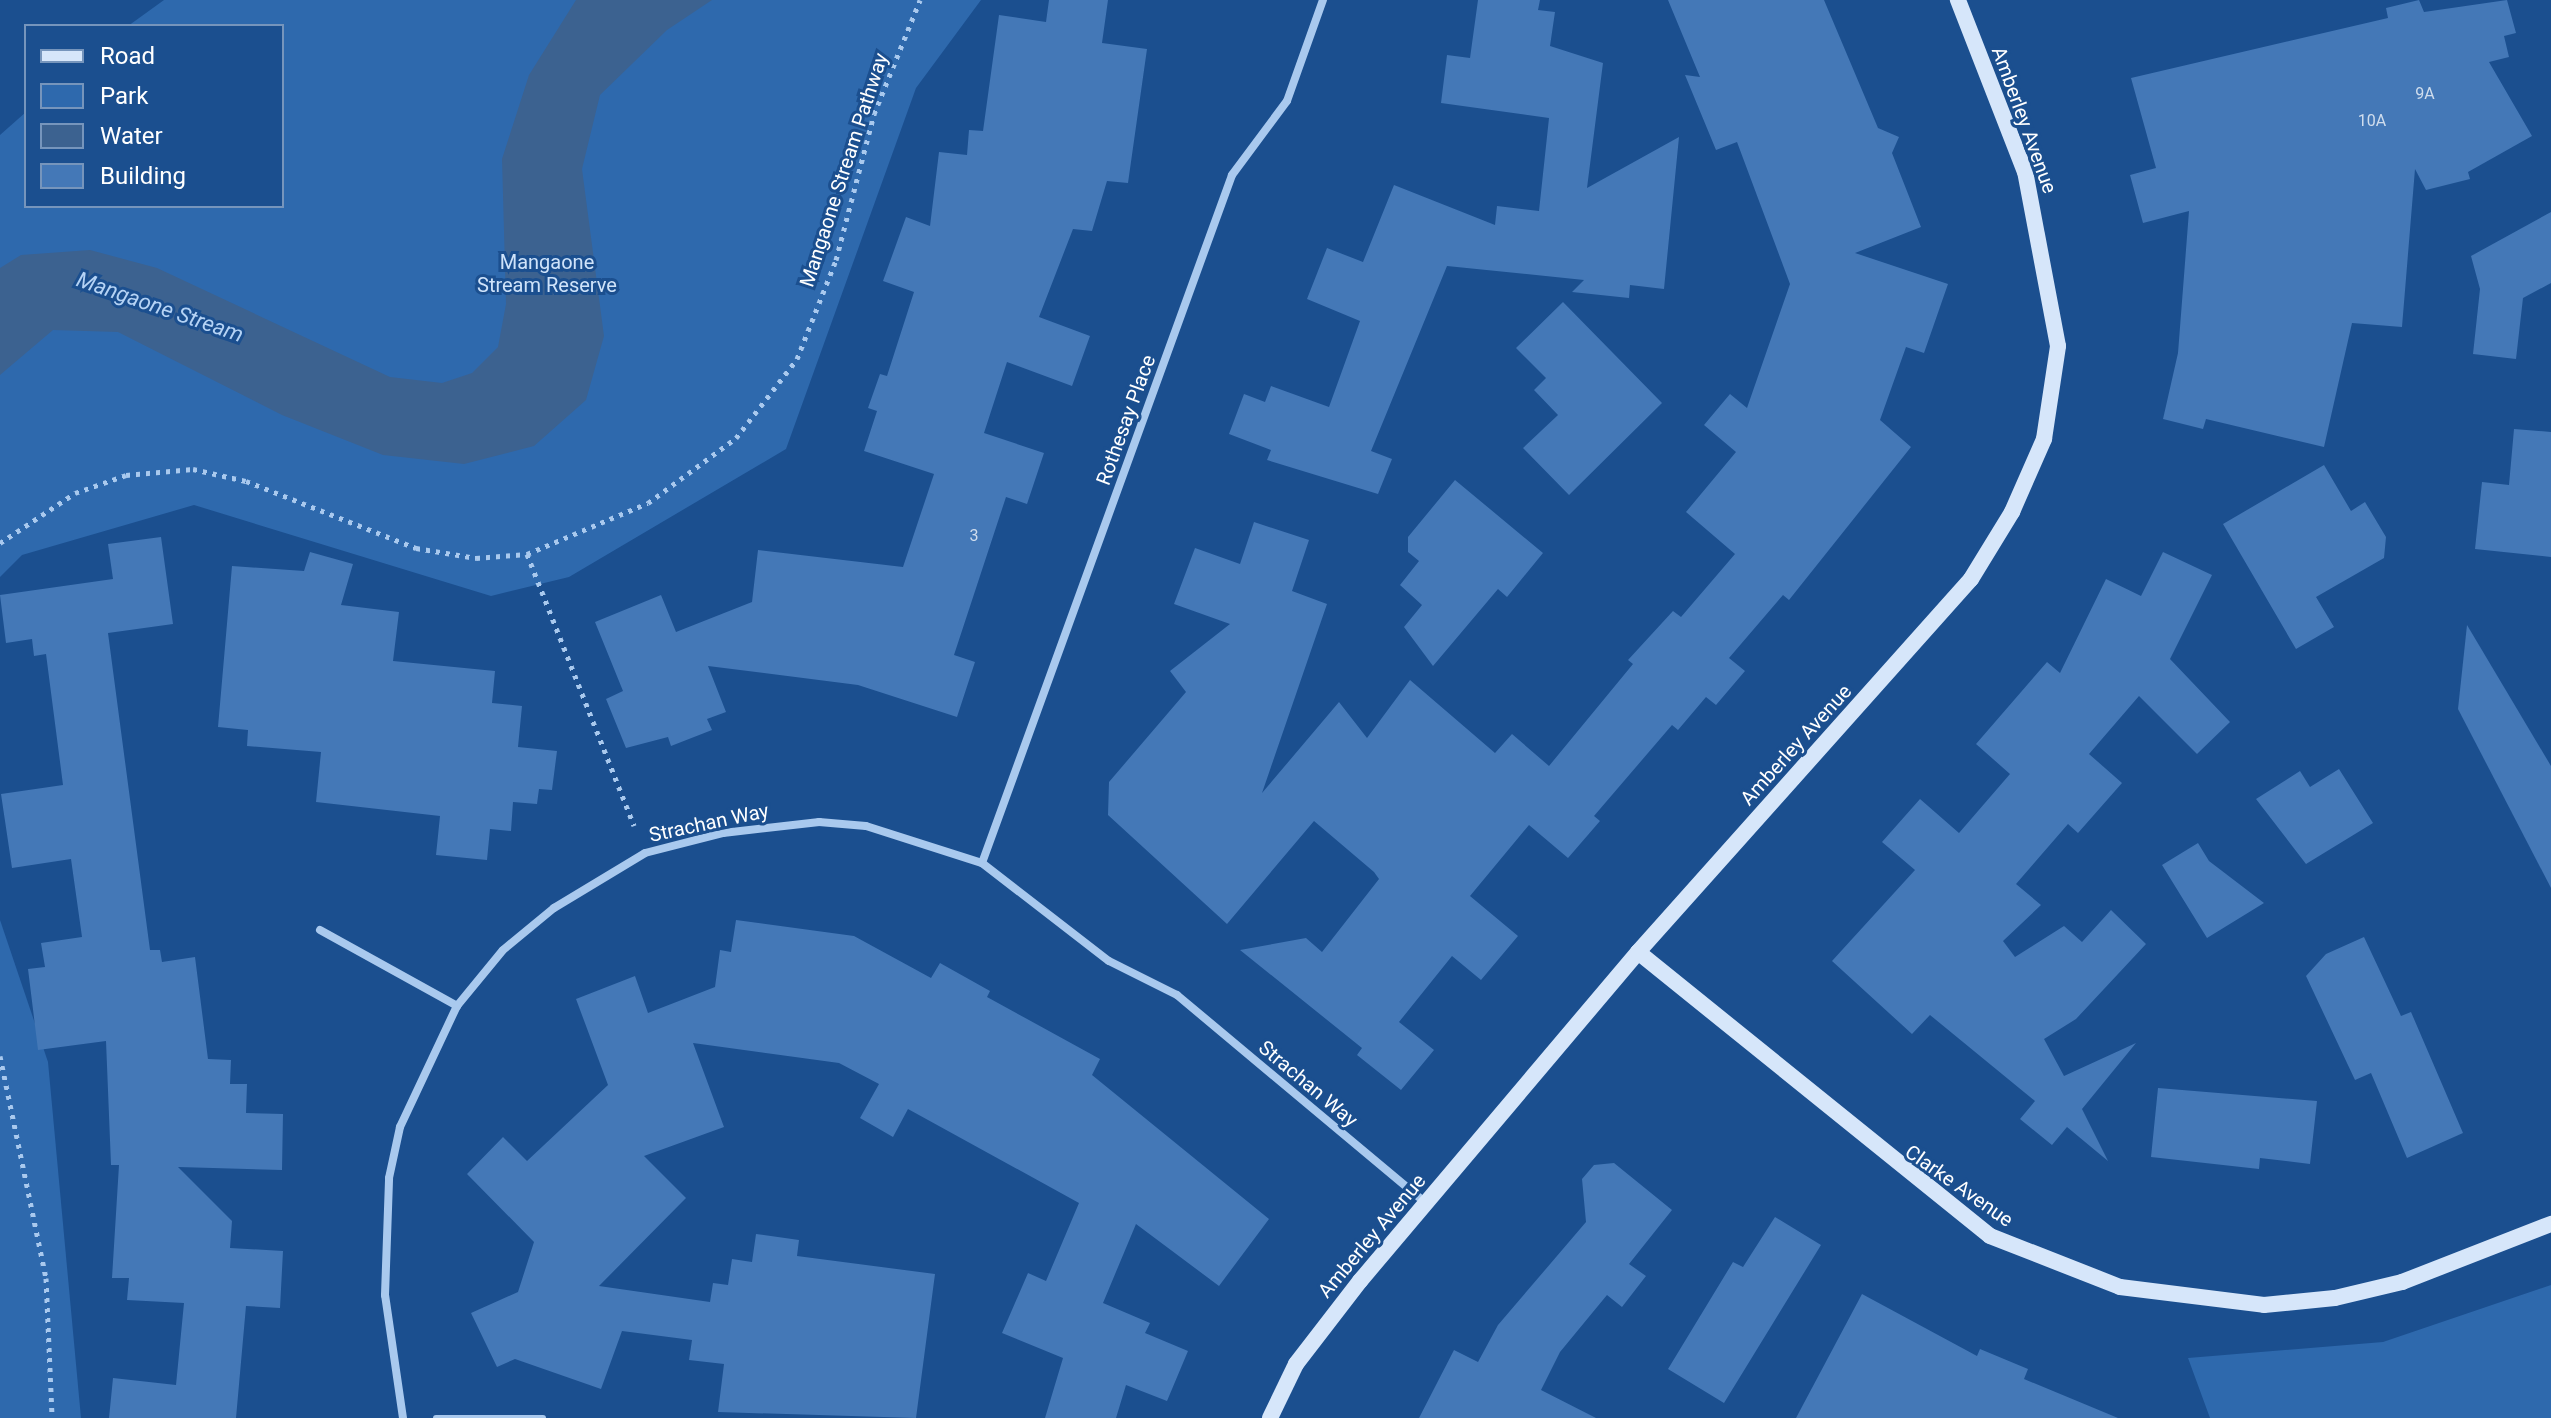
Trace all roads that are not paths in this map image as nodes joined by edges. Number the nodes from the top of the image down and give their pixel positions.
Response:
1 (1323, 0) edge
2 (1958, 0) edge
3 (982, 863) junction
4 (320, 930) dead end
5 (1638, 952) junction
6 (457, 1006) junction
7 (1425, 1202) junction
8 (2551, 1224) edge
9 (403, 1418) edge
10 (436, 1418) edge
11 (543, 1418) edge
12 (1270, 1418) edge

1 - 3 street, Rothesay Place
2 - 5 street, Amberley Avenue
3 - 6 street, Strachan Way
3 - 7 street, Strachan Way
4 - 6 street
5 - 7 street, Amberley Avenue
5 - 8 street, Clarke Avenue
6 - 9 street, Strachan Way
7 - 12 street, Amberley Avenue
10 - 11 lane

